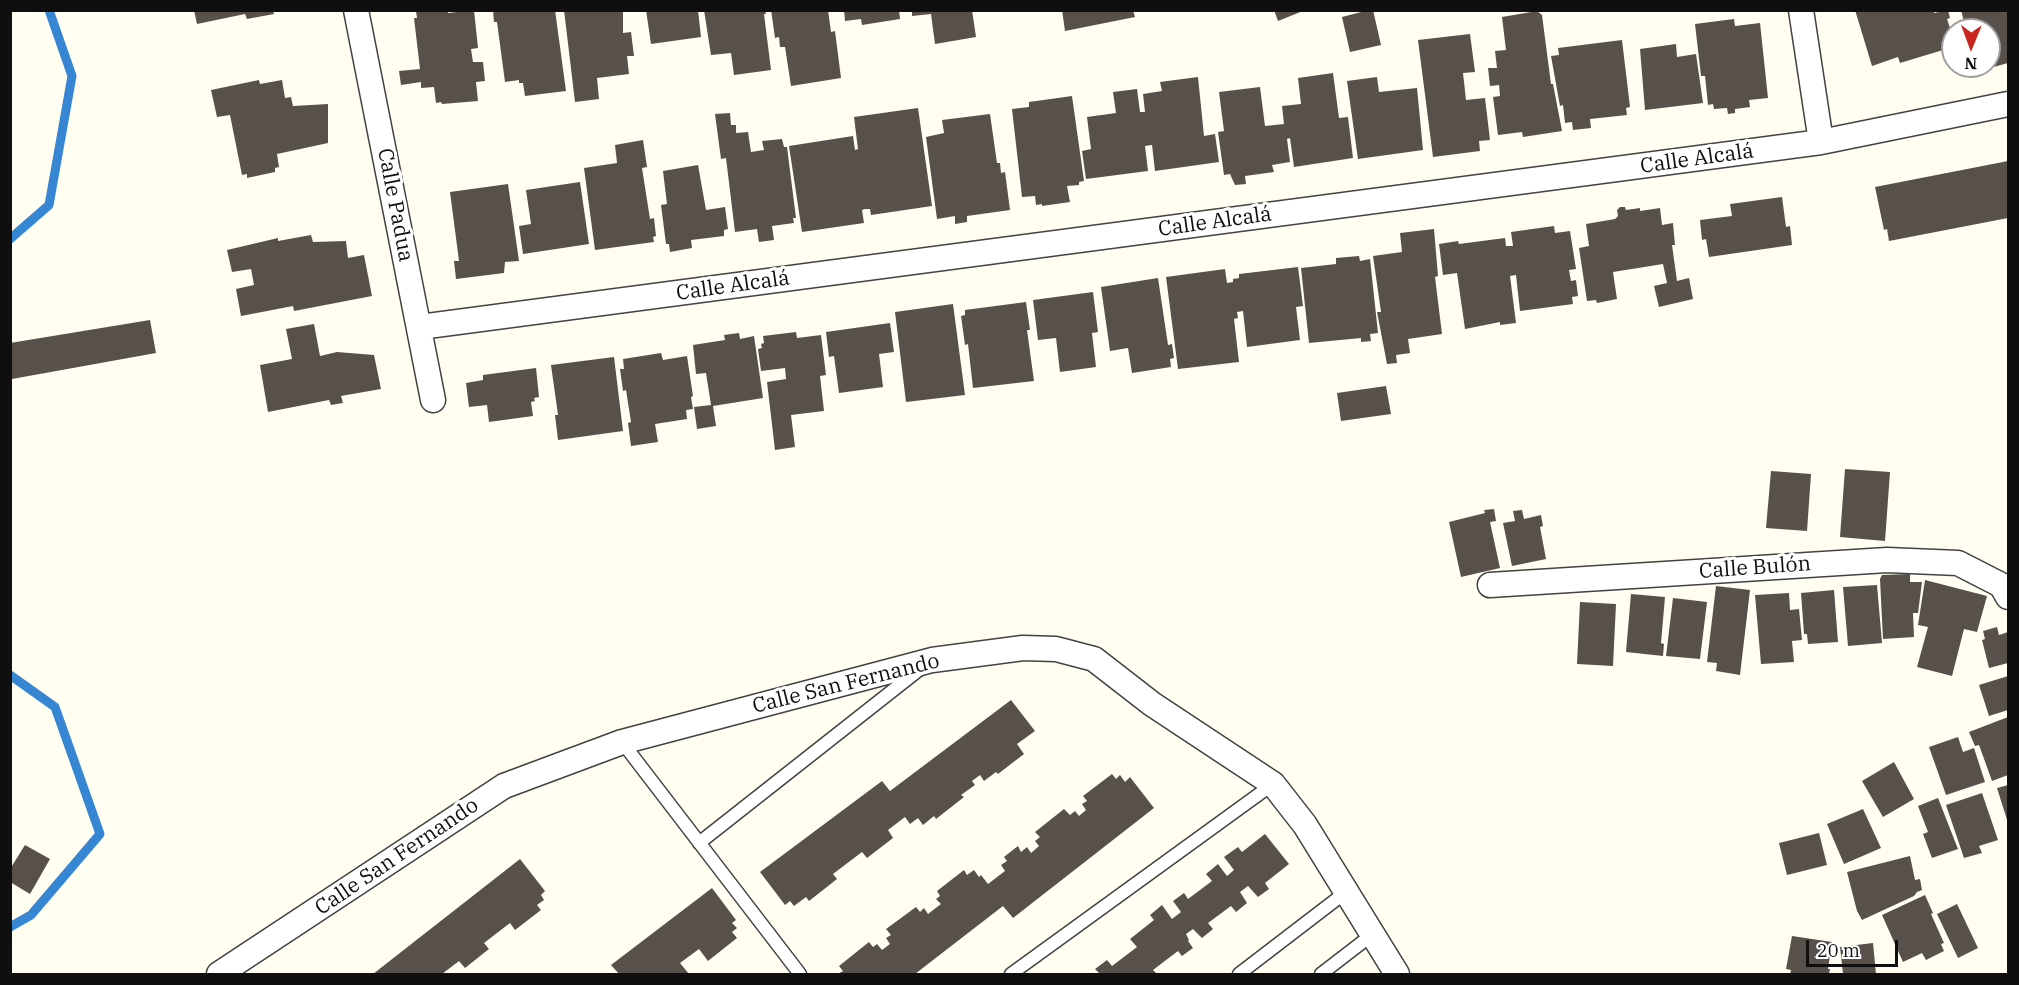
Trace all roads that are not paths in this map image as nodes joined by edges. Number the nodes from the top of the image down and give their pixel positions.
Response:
1 (356, 10) edge
2 (1801, 10) edge
3 (2008, 104) edge
4 (1821, 142) junction
5 (420, 327) junction
6 (433, 400) dead end
7 (1490, 585) dead end
8 (2008, 597) edge
9 (932, 660) junction
10 (622, 742) junction
11 (1273, 784) junction
12 (699, 843) junction
13 (1346, 892) junction
14 (1373, 934) junction
15 (219, 975) edge
16 (800, 975) edge
17 (1011, 975) edge
18 (1239, 975) edge
19 (1321, 975) edge
20 (1397, 975) edge

1 - 5 street, Calle Padua
2 - 4 street
3 - 4 street, Calle Alcalá
4 - 5 street, Calle Alcalá
5 - 6 street, Calle Padua
7 - 8 street, Calle Bulón
9 - 10 street, Calle San Fernando
9 - 11 street, Calle San Fernando
9 - 12 lane
10 - 12 lane
10 - 15 street, Calle San Fernando
11 - 13 street, Calle San Fernando
11 - 17 lane
12 - 16 lane
13 - 14 street, Calle San Fernando
13 - 18 lane
14 - 19 lane
14 - 20 street, Calle San Fernando

